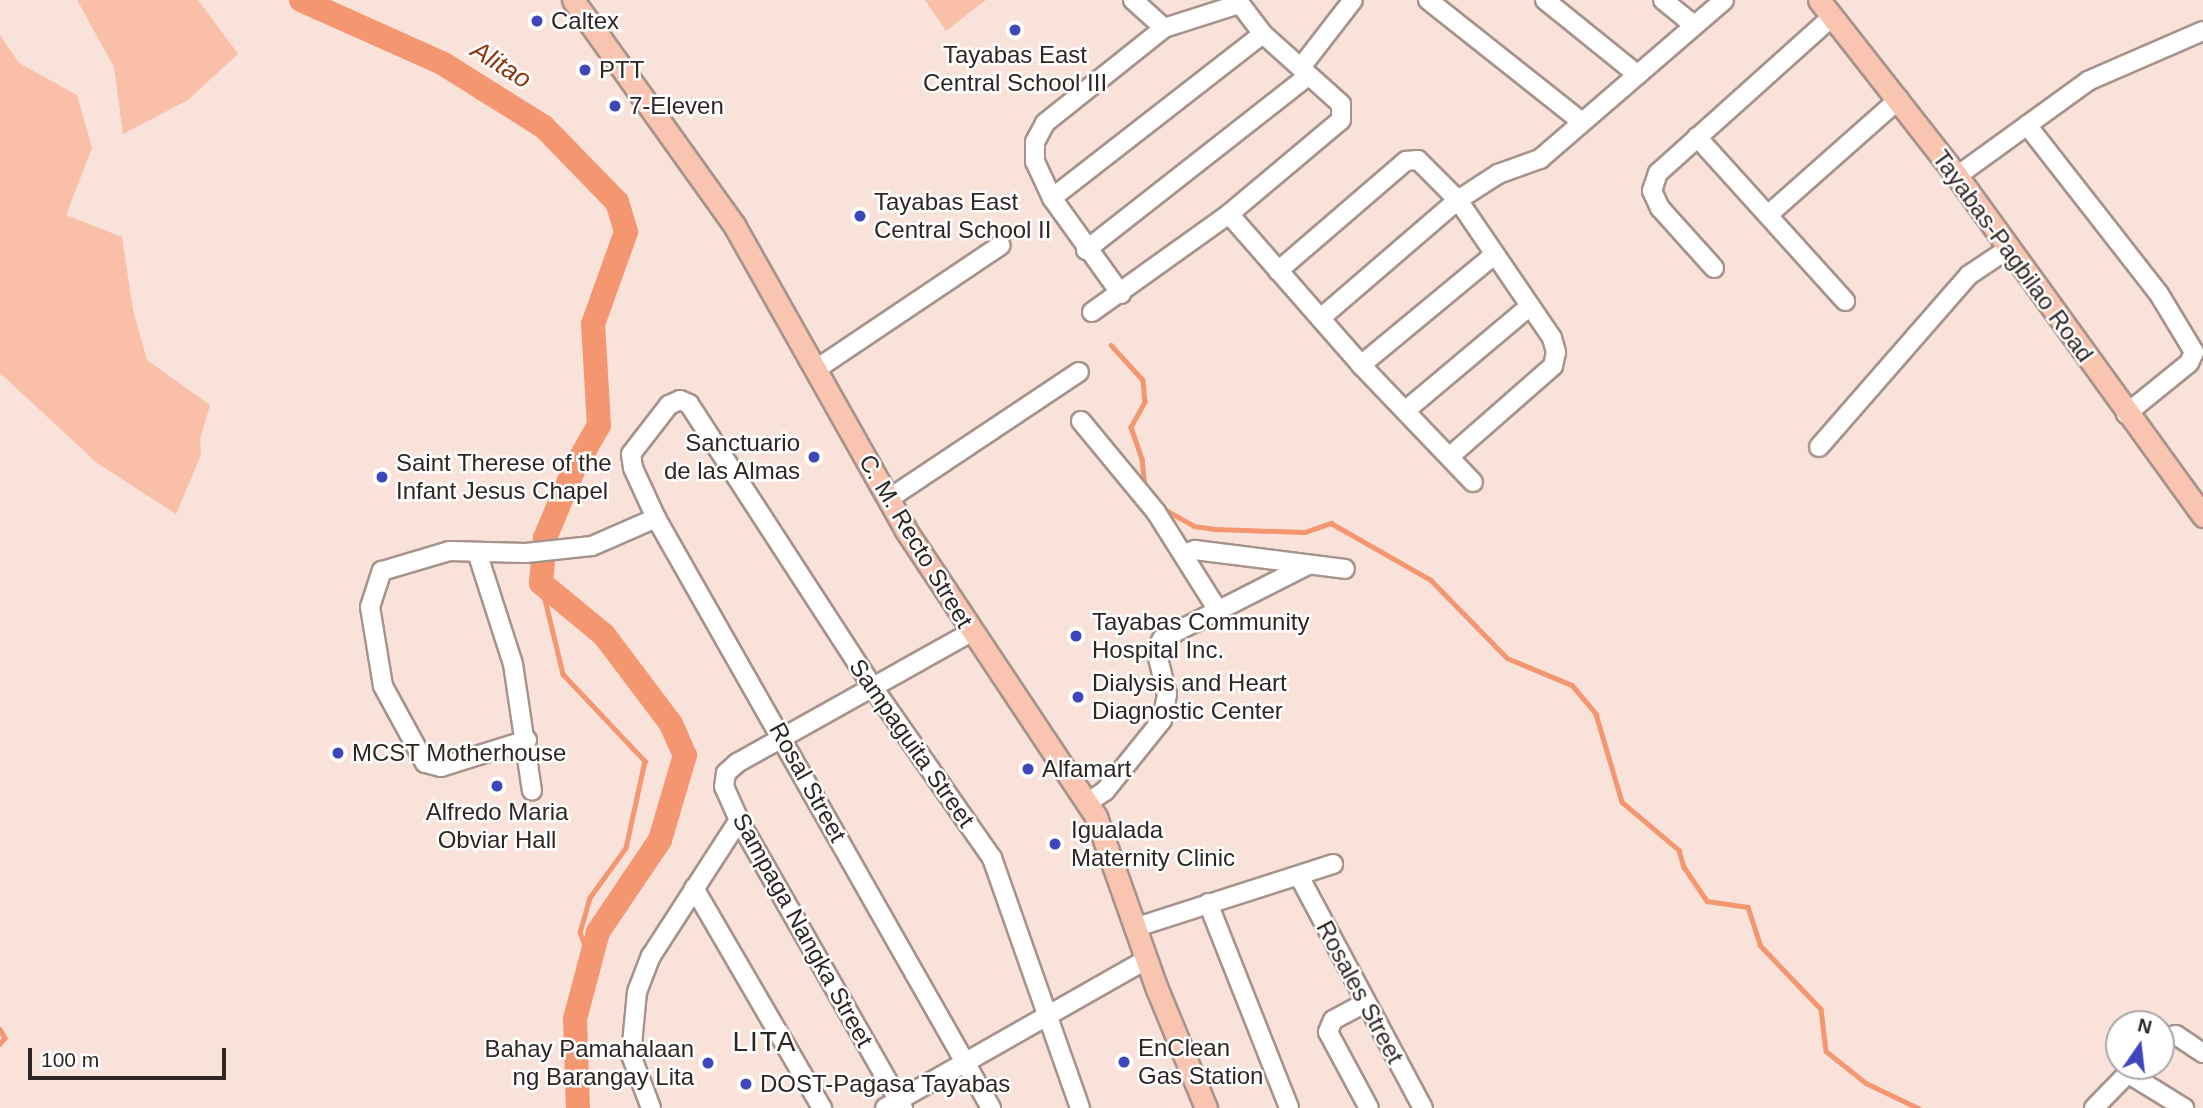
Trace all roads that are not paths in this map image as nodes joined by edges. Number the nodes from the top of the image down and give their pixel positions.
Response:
1 (573, 0) edge
2 (1133, 0) edge
3 (1353, 0) edge
4 (1428, 0) edge
5 (1545, 0) edge
6 (1663, 0) edge
7 (1724, 0) edge
8 (1238, 2) edge
9 (1826, 8) edge
10 (1695, 25) junction
11 (1164, 28) junction
12 (2203, 31) edge
13 (1263, 34) junction
14 (1305, 71) junction
15 (1638, 75) junction
16 (1899, 99) junction
17 (1582, 122) junction
18 (2027, 125) junction
19 (1697, 137) junction
20 (1956, 176) junction
21 (1052, 198) junction
22 (1458, 200) junction
23 (1229, 215) junction
24 (1768, 215) junction
25 (1001, 245) dead end
26 (2008, 249) junction
27 (1086, 250) junction
28 (1494, 254) junction
29 (1714, 268) dead end
30 (1278, 271) junction
31 (1121, 294) junction
32 (1845, 301) dead end
33 (1530, 306) junction
34 (1092, 312) dead end
35 (1323, 316) junction
36 (1361, 365) junction
37 (818, 368) junction
38 (1079, 372) dead end
39 (1405, 411) junction
40 (2126, 414) junction
41 (1081, 421) dead end
42 (1819, 447) dead end
43 (631, 454) joint
44 (1450, 457) junction
45 (1473, 482) dead end
46 (890, 498) junction
47 (2203, 516) edge
48 (656, 518) junction
49 (477, 552) junction
50 (1184, 554) junction
51 (1308, 565) junction
52 (1345, 569) dead end
53 (1217, 609) junction
54 (971, 632) junction
55 (872, 686) junction
56 (783, 737) junction
57 (527, 740) junction
58 (532, 791) dead end
59 (1087, 803) junction
60 (739, 820) junction
61 (1333, 864) dead end
62 (1299, 876) junction
63 (695, 888) junction
64 (1208, 903) junction
65 (1137, 927) junction
66 (1146, 960) junction
67 (1365, 1003) junction
68 (1048, 1017) junction
69 (2175, 1035) edge
70 (2203, 1053) edge
71 (965, 1062) junction
72 (2122, 1080) edge
73 (2146, 1080) edge
74 (896, 1105) edge
75 (651, 1108) edge
76 (822, 1108) edge
77 (991, 1108) edge
78 (1080, 1108) edge
79 (1206, 1108) edge
80 (1289, 1108) edge
81 (1369, 1108) edge
82 (1423, 1108) edge
83 (2094, 1108) edge
84 (2184, 1108) edge

1 - 37 main road, C. M. Recto Street
2 - 11 street
3 - 14 street
4 - 17 street
5 - 15 street
6 - 10 street
7 - 10 street
8 - 11 street
8 - 13 street
9 - 16 main road, Tayabas-Pagbilao Road
9 - 19 street
10 - 15 street
11 - 21 street
12 - 18 street
13 - 14 street
13 - 21 street
14 - 23 street
14 - 27 street
15 - 17 street
16 - 20 main road, Tayabas-Pagbilao Road
16 - 24 street
17 - 22 street
18 - 20 street
18 - 40 street
19 - 24 street
19 - 29 street
20 - 26 main road, Tayabas-Pagbilao Road
21 - 27 street
22 - 28 street
22 - 30 street
22 - 35 street
23 - 30 street
23 - 31 street
24 - 32 street
25 - 37 street
26 - 40 main road, Tayabas-Pagbilao Road
26 - 42 street
27 - 31 street
28 - 33 street
28 - 36 street
30 - 35 street
31 - 34 street
33 - 39 street
33 - 44 street
35 - 36 street
36 - 39 street
37 - 46 main road, C. M. Recto Street
38 - 46 street
39 - 44 street
40 - 47 main road, Tayabas-Pagbilao Road
41 - 50 street
43 - 48 street, Rosal Street
43 - 55 street, Sampaguita Street
44 - 45 street
46 - 54 main road, C. M. Recto Street
48 - 49 street
48 - 56 street, Rosal Street
49 - 57 street
49 - 57 street
50 - 51 street
50 - 53 street
51 - 52 street
51 - 53 street
53 - 59 street
54 - 55 street
54 - 59 main road, C. M. Recto Street
55 - 56 street
55 - 68 street, Sampaguita Street
56 - 60 street, Sampaga Nangka Street
56 - 71 street, Rosal Street
57 - 58 street
59 - 65 main road, C. M. Recto Street
60 - 63 street
60 - 74 street, Sampaga Nangka Street
61 - 62 street
62 - 64 street
62 - 67 street, Rosales Street
63 - 75 street
63 - 76 street
64 - 65 street
64 - 80 street
65 - 66 main road, C. M. Recto Street
66 - 68 street
66 - 79 main road, C. M. Recto Street
67 - 81 street
67 - 82 street, Rosales Street
68 - 71 street
68 - 78 street, Sampaguita Street
69 - 70 street
71 - 74 street
71 - 77 street, Rosal Street
72 - 83 street
73 - 84 street

